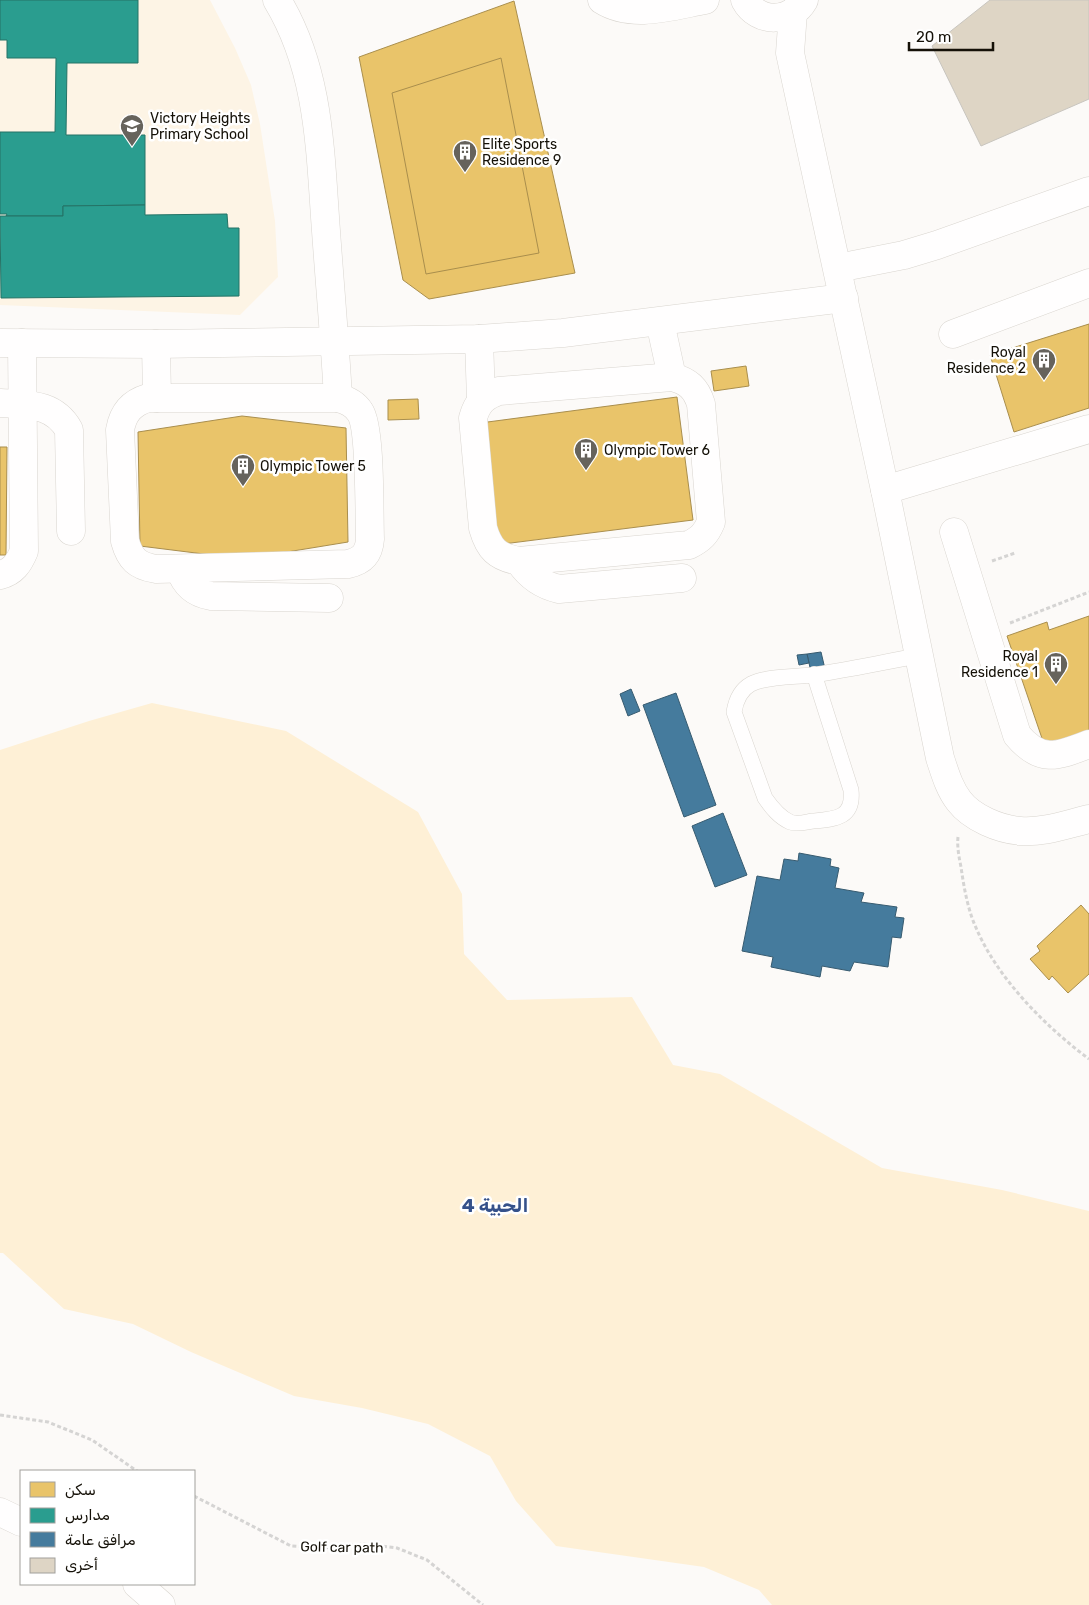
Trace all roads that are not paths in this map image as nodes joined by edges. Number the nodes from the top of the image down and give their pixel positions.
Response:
1 (277, 0) edge
2 (602, 0) edge
3 (704, 0) edge
4 (710, 0) edge
5 (751, 6) edge
6 (798, 6) edge
7 (790, 53) junction
8 (1089, 191) edge
9 (838, 268) junction
10 (1089, 282) edge
11 (844, 298) junction
12 (660, 322) junction
13 (952, 334) dead end
14 (479, 338) junction
15 (334, 342) junction
16 (11, 343) edge
17 (156, 344) junction
18 (672, 377) junction
19 (157, 398) junction
20 (338, 398) junction
21 (481, 400) junction
22 (12, 404) edge
23 (1089, 429) edge
24 (885, 490) junction
25 (71, 532) dead end
26 (954, 532) dead end
27 (519, 561) junction
28 (180, 569) junction
29 (0, 575) edge
30 (682, 578) dead end
31 (329, 598) dead end
32 (918, 656) junction
33 (814, 674) junction
34 (1089, 744) edge
35 (1089, 819) edge
36 (0, 1512) edge
37 (20, 1522) edge
38 (138, 1585) edge
39 (160, 1605) edge

1 - 15 street
2 - 3 street
4 - 5 street
5 - 6 street
5 - 7 street
6 - 7 street
7 - 9 street
8 - 9 street
9 - 11 street
10 - 13 street
11 - 12 street
11 - 24 street
12 - 14 street
12 - 18 street
14 - 15 street
14 - 21 street
15 - 17 street
15 - 20 street
16 - 17 street
16 - 22 street
17 - 19 street
18 - 21 street
18 - 27 street
19 - 20 street
19 - 28 street
20 - 28 street
21 - 27 street
22 - 25 street
22 - 29 street
23 - 24 street
24 - 32 street
26 - 34 street
27 - 30 street
28 - 31 street
32 - 33 lane
32 - 35 street
33 - 33 lane
36 - 37 street
38 - 39 street

